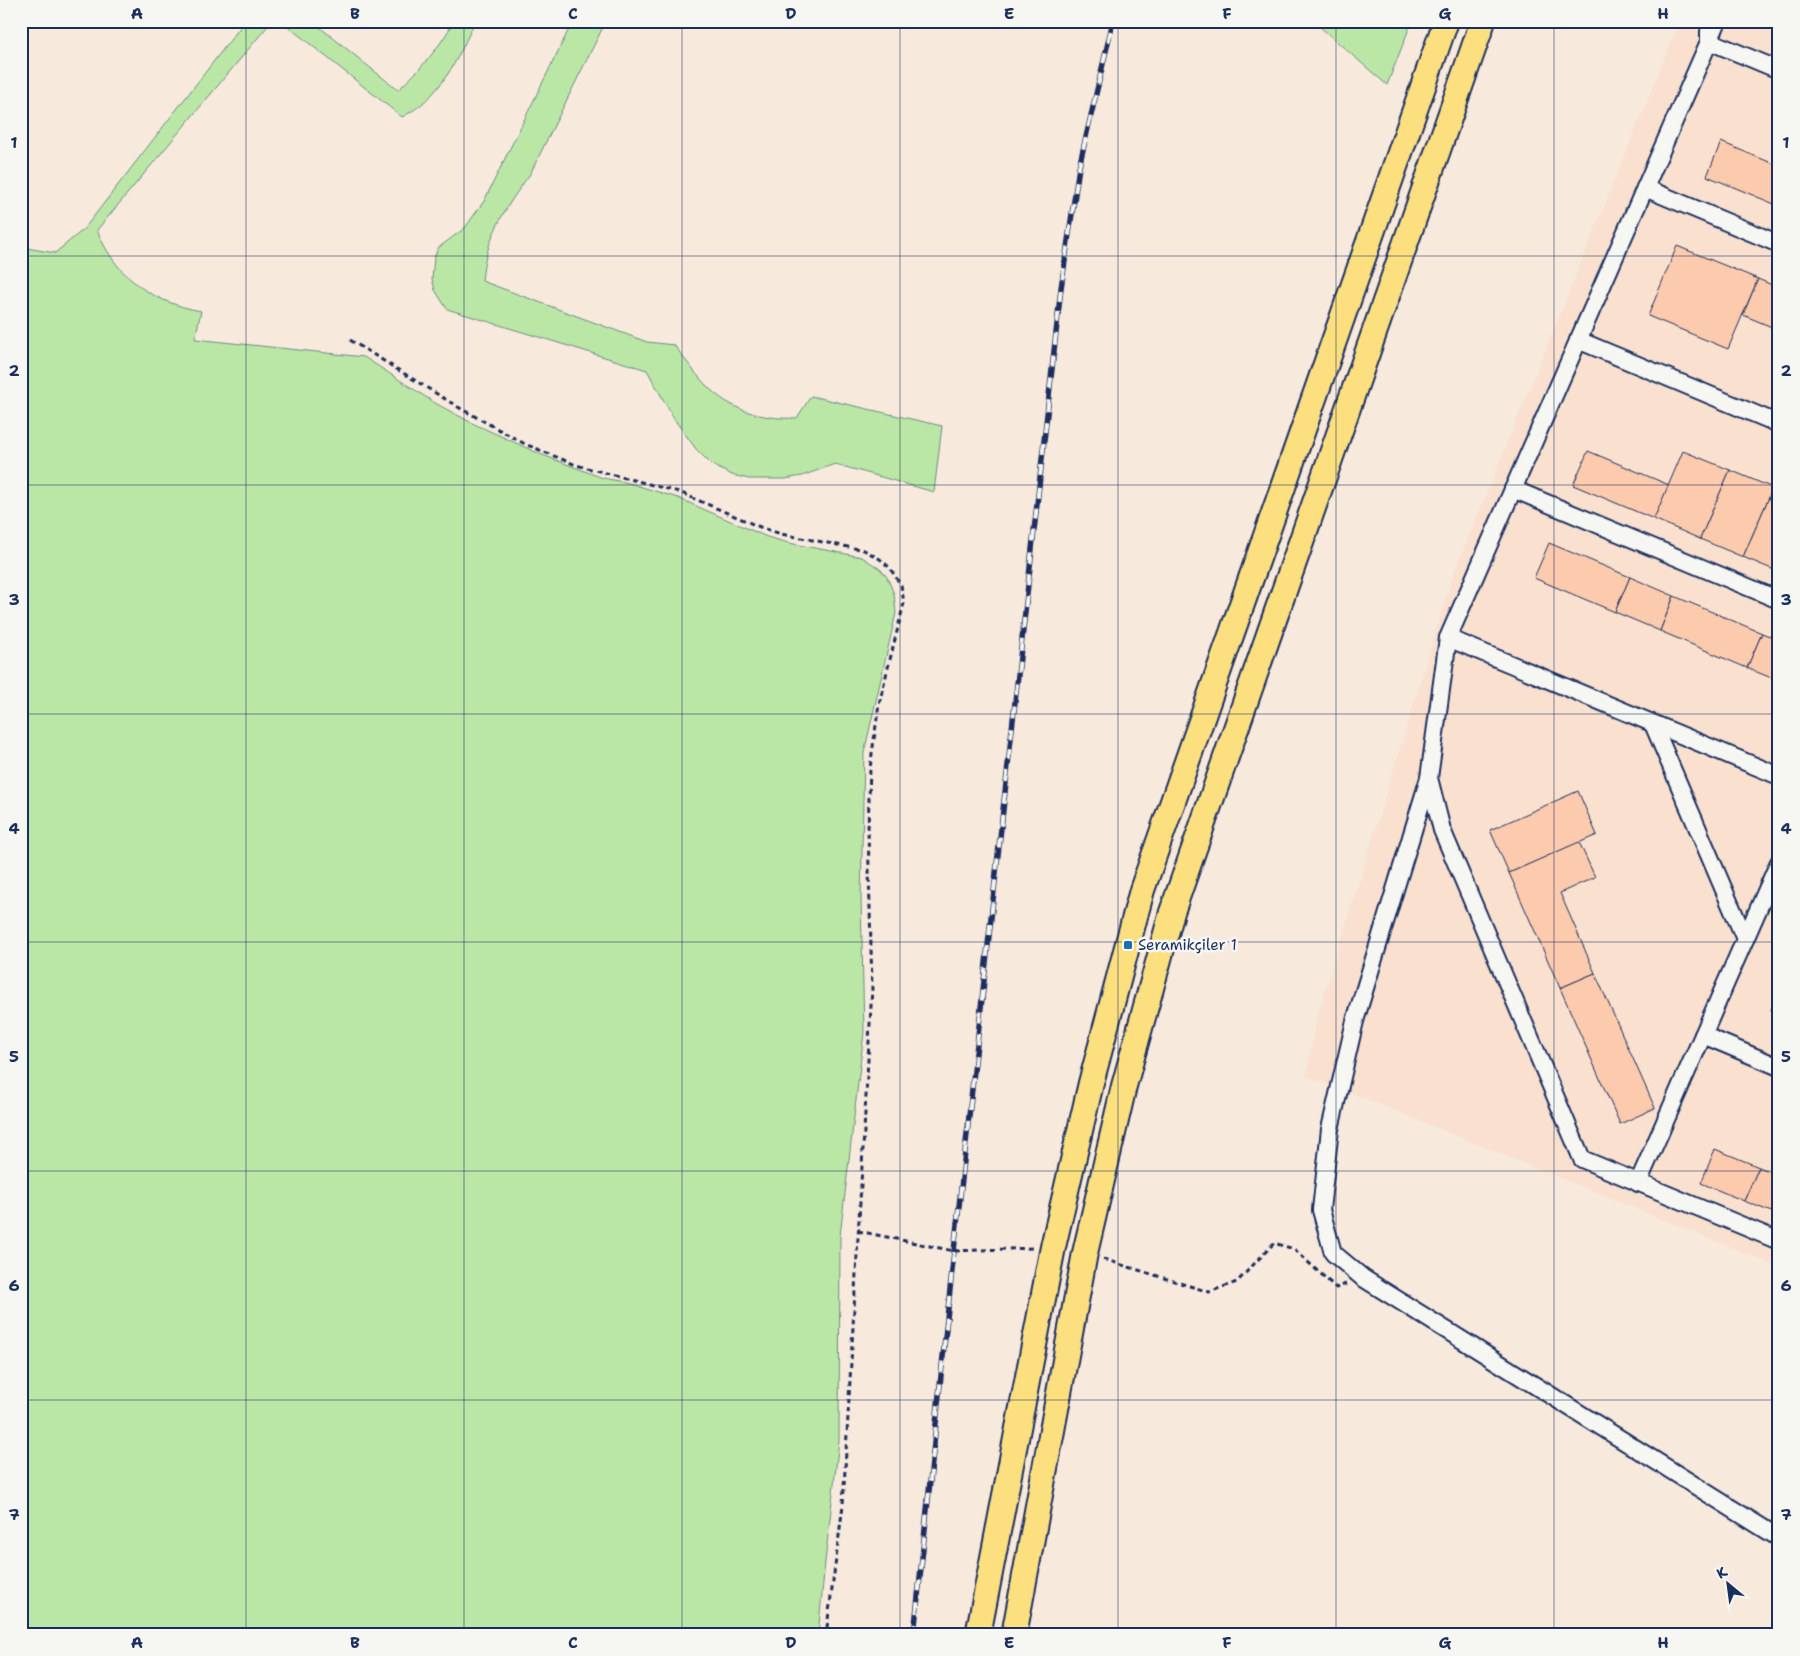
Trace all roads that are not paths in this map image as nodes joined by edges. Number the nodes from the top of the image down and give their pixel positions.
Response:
1 (1446, 21) edge
2 (1482, 21) edge
3 (1709, 21) edge
4 (1718, 21) edge
5 (1709, 42) junction
6 (1779, 70) edge
7 (1645, 188) junction
8 (1779, 244) edge
9 (1578, 340) junction
10 (1779, 424) edge
11 (1513, 489) junction
12 (1779, 600) edge
13 (1448, 638) junction
14 (1653, 724) junction
15 (1779, 776) edge
16 (1429, 778) junction
17 (1779, 862) edge
18 (1773, 892) edge
19 (1745, 939) junction
20 (1703, 1035) junction
21 (1779, 1067) edge
22 (1638, 1183) junction
23 (1779, 1242) edge
24 (1779, 1538) edge
25 (978, 1635) edge
26 (1014, 1635) edge

1 - 25 highway
2 - 26 highway
3 - 5 street
4 - 5 street
5 - 6 street
5 - 7 street
7 - 8 street
7 - 9 street
9 - 10 street
9 - 11 street
11 - 12 street
11 - 13 street
13 - 14 street
13 - 16 street
14 - 15 street
14 - 19 street
16 - 22 street
16 - 24 street
17 - 18 street
18 - 19 street
19 - 20 street
20 - 21 street
20 - 22 street
22 - 23 street

